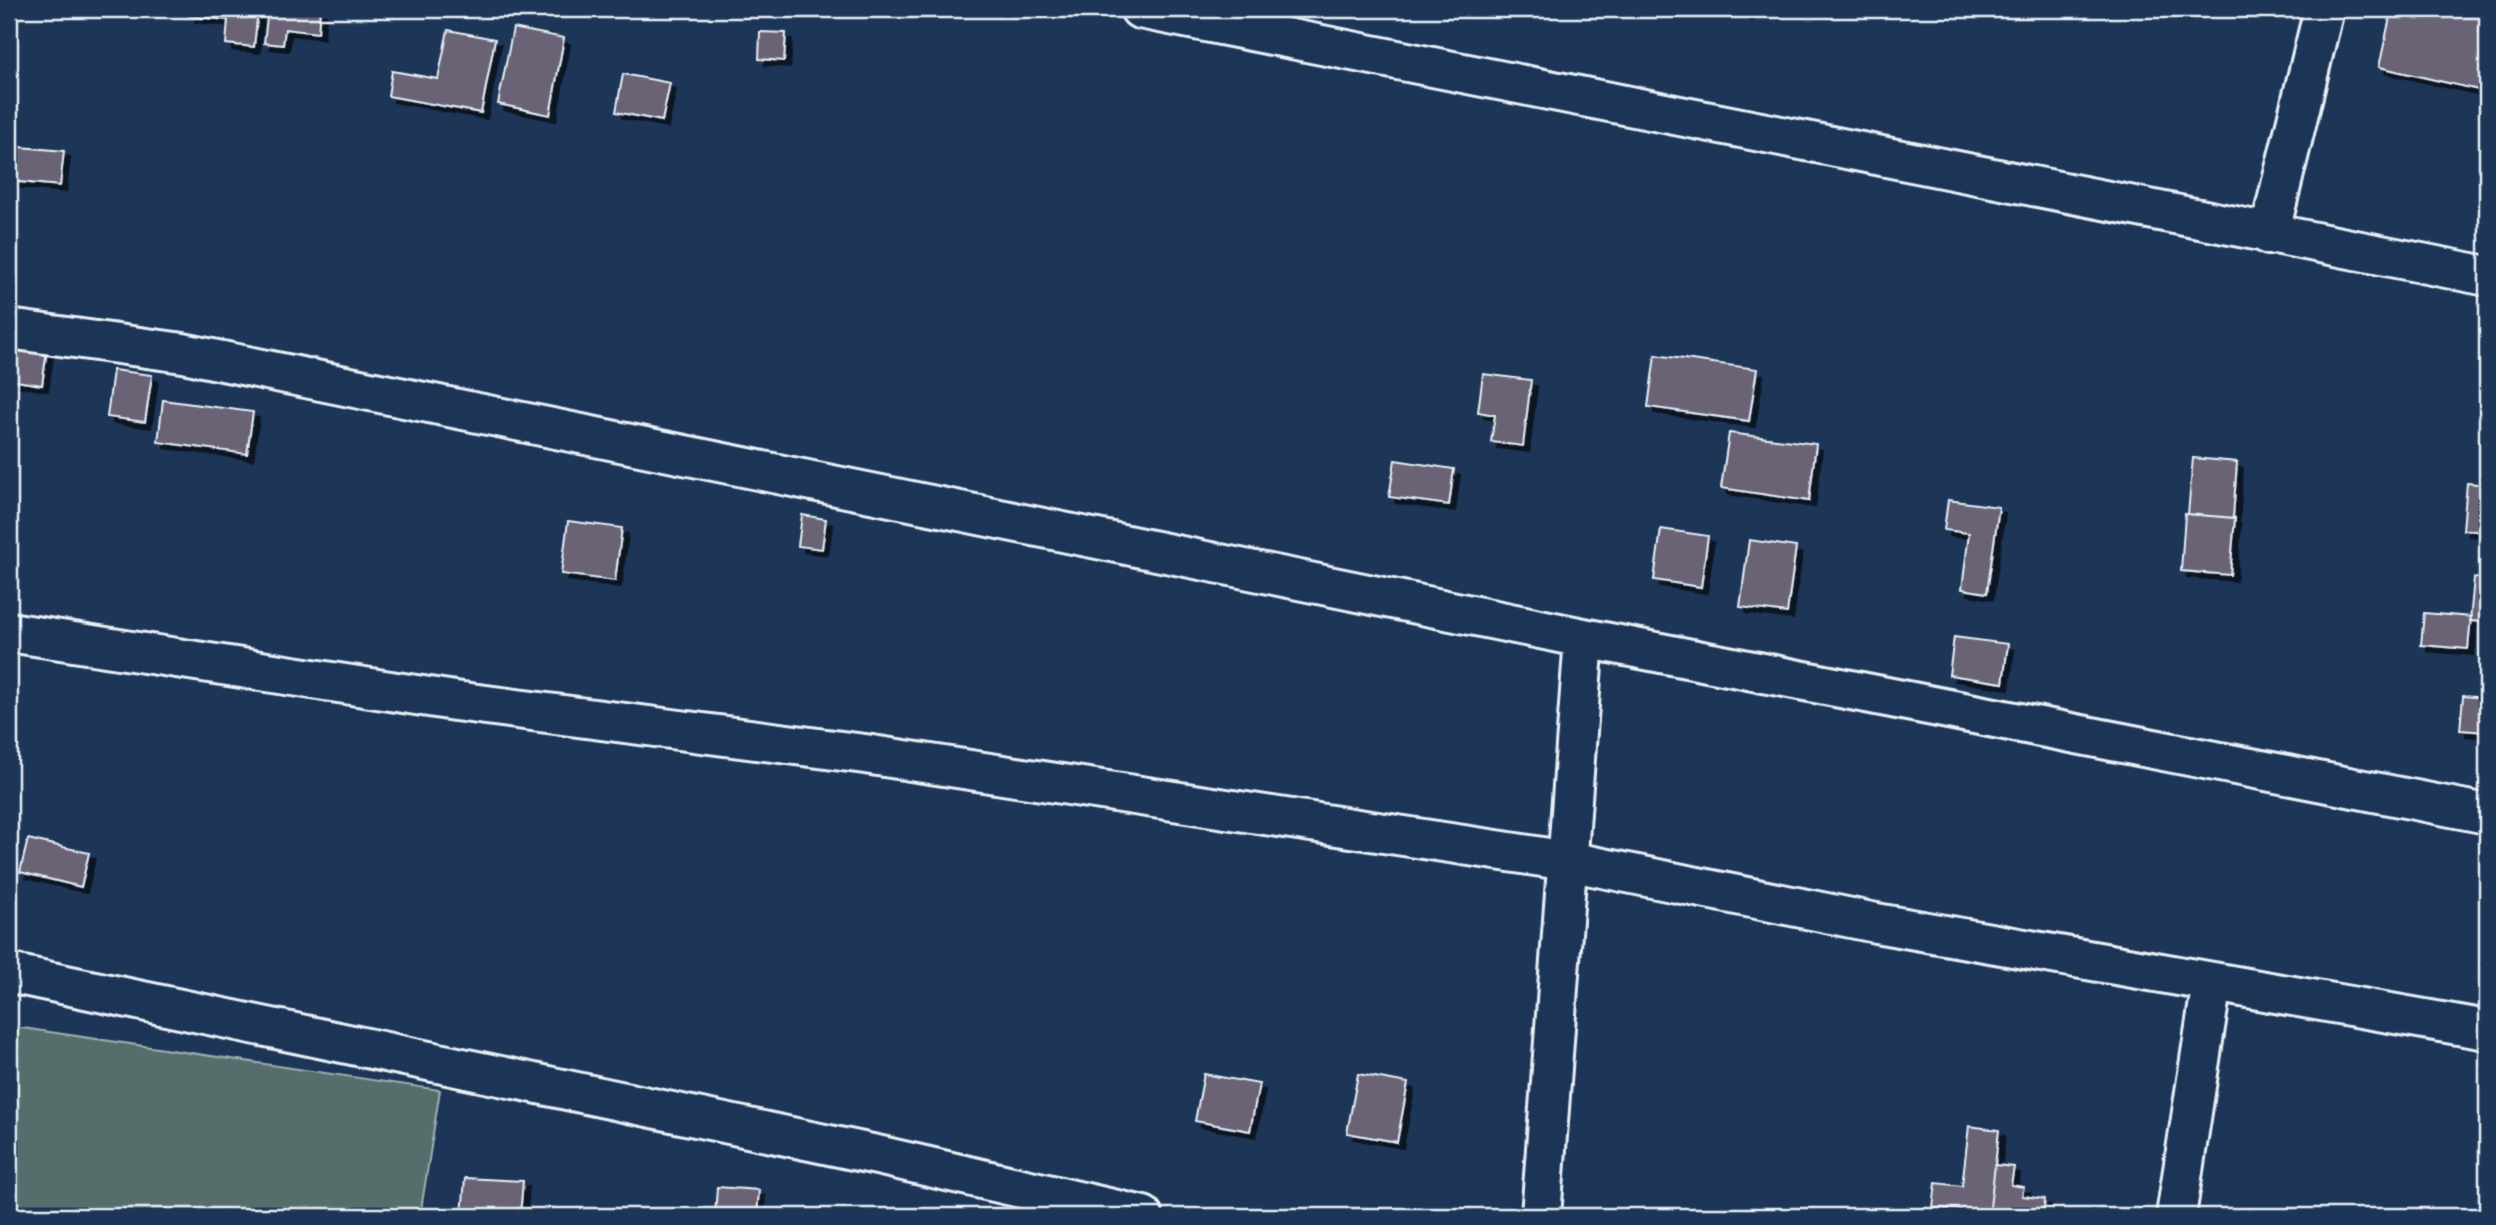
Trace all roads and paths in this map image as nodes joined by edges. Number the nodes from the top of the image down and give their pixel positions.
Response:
1 (1140, 9) edge
2 (2324, 9) edge
3 (2269, 235) junction
4 (2487, 276) edge
5 (9, 329) edge
6 (9, 632) edge
7 (1584, 638) junction
8 (2487, 814) edge
9 (1568, 861) junction
10 (9, 973) edge
11 (2212, 982) junction
12 (2487, 1030) edge
13 (1143, 1216) edge
14 (1541, 1216) edge
15 (2176, 1216) edge

1 - 3 street
2 - 3 street
3 - 4 street
5 - 7 street
6 - 9 street
7 - 8 street
7 - 9 street
9 - 11 street
9 - 14 street
10 - 13 street
11 - 12 street
11 - 15 street

